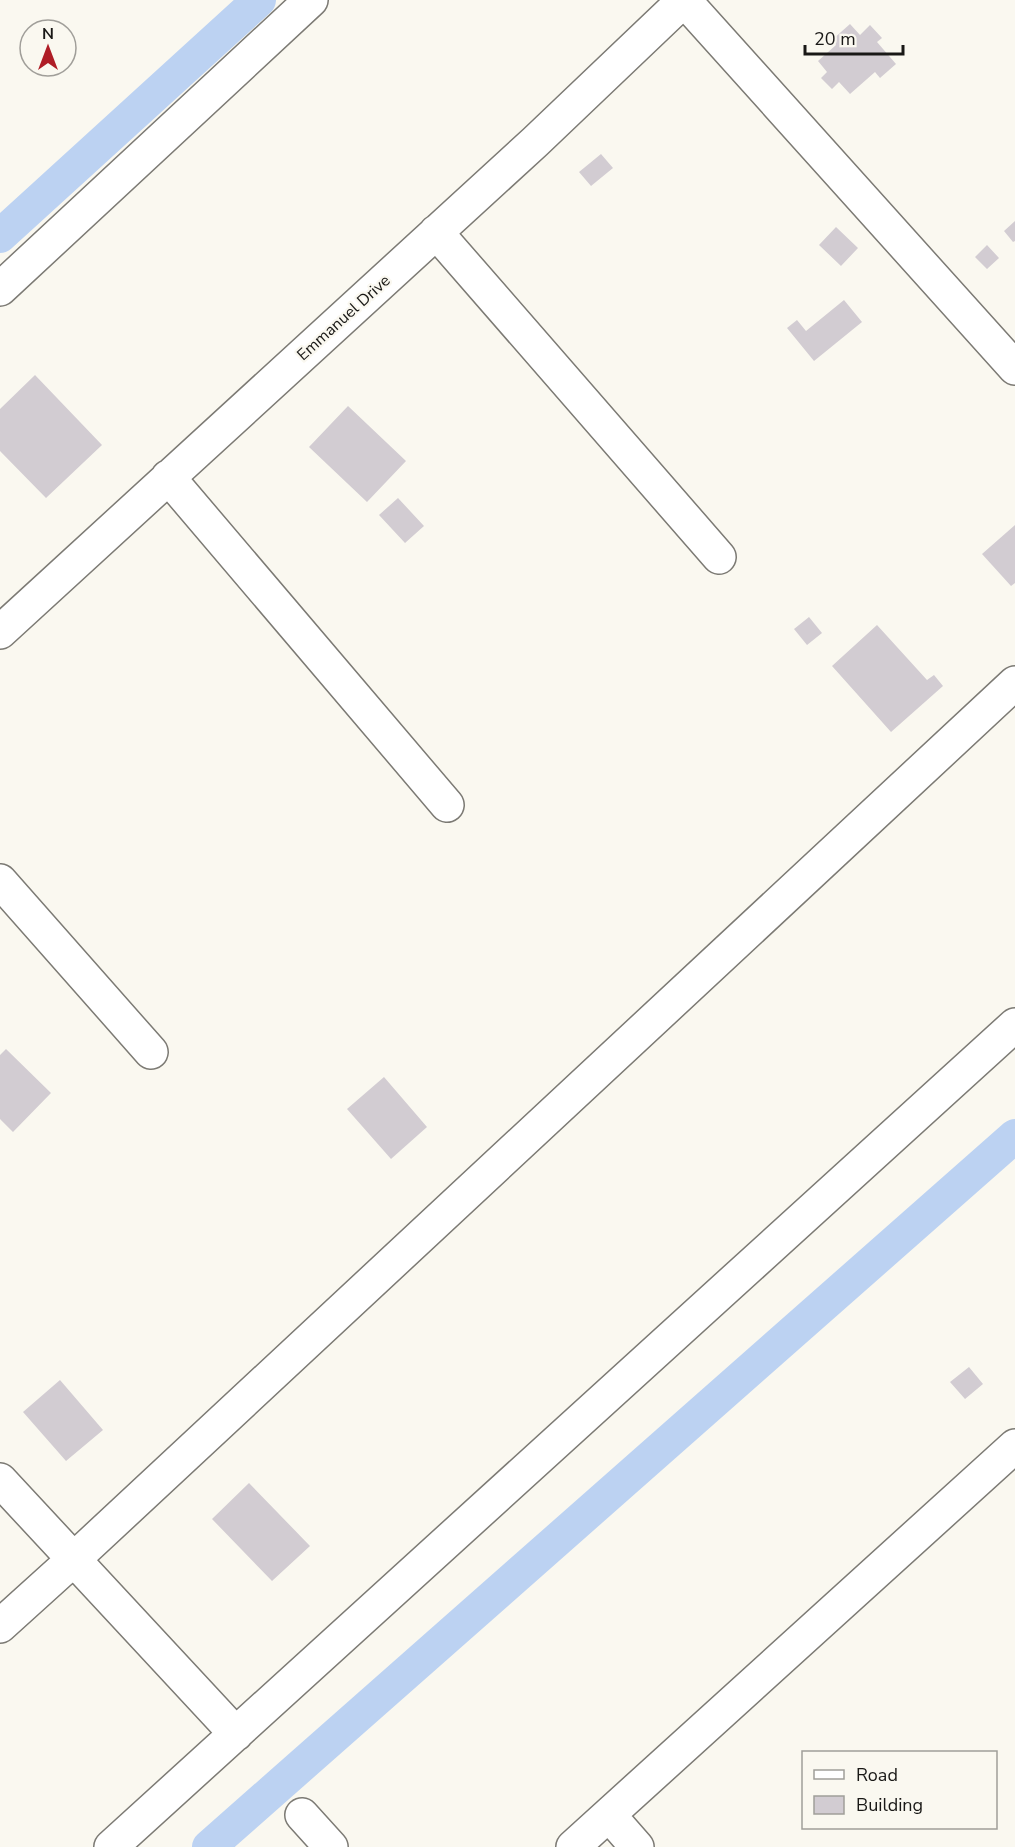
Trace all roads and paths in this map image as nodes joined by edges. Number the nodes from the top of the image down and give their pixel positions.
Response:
1 (311, 0) edge
2 (684, 0) edge
3 (436, 232) junction
4 (0, 289) edge
5 (1015, 368) edge
6 (168, 477) junction
7 (719, 557) dead end
8 (0, 632) edge
9 (1015, 683) edge
10 (447, 805) dead end
11 (0, 881) edge
12 (1015, 1025) edge
13 (152, 1052) dead end
14 (1015, 1446) edge
15 (0, 1480) edge
16 (73, 1560) junction
17 (0, 1626) edge
18 (236, 1734) junction
19 (302, 1815) dead end
20 (609, 1815) junction
21 (111, 1847) edge
22 (331, 1847) edge
23 (573, 1847) edge
24 (637, 1847) edge

1 - 4 street
2 - 3 street, Emmanuel Drive
2 - 5 street
3 - 6 street, Emmanuel Drive
3 - 7 street
6 - 8 street, Emmanuel Drive
6 - 10 street
9 - 16 street
11 - 13 street
12 - 18 street
14 - 20 street
15 - 16 street
16 - 17 street
16 - 18 street
18 - 21 street
19 - 22 street
20 - 23 street
20 - 24 street

